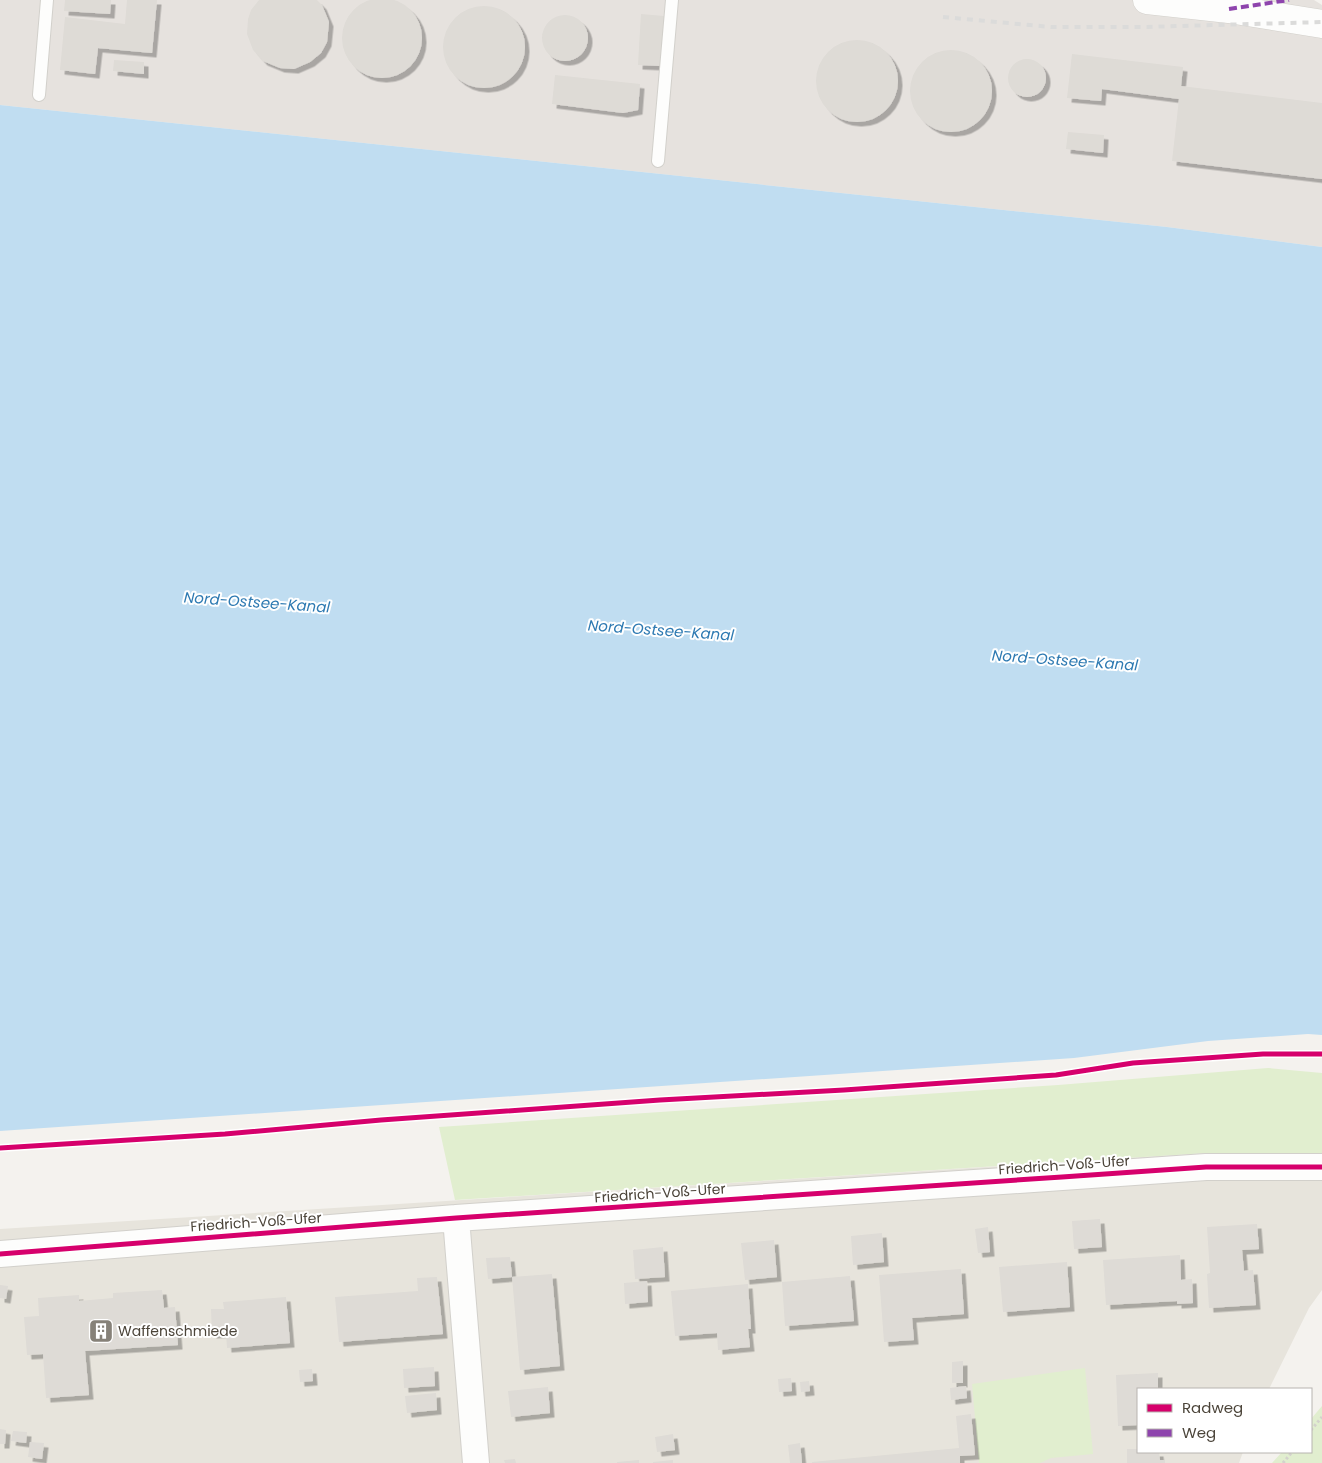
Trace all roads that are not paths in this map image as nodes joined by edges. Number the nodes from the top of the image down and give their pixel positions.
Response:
1 (47, 0) edge
2 (672, 0) edge
3 (1147, 0) edge
4 (1318, 23) edge
5 (39, 95) dead end
6 (658, 161) dead end
7 (1322, 1167) edge
8 (456, 1218) junction
9 (0, 1254) edge
10 (476, 1463) edge

1 - 5 lane
2 - 6 lane
3 - 4 street
7 - 8 street, Friedrich-Voß-Ufer
8 - 9 street, Friedrich-Voß-Ufer
8 - 10 street

